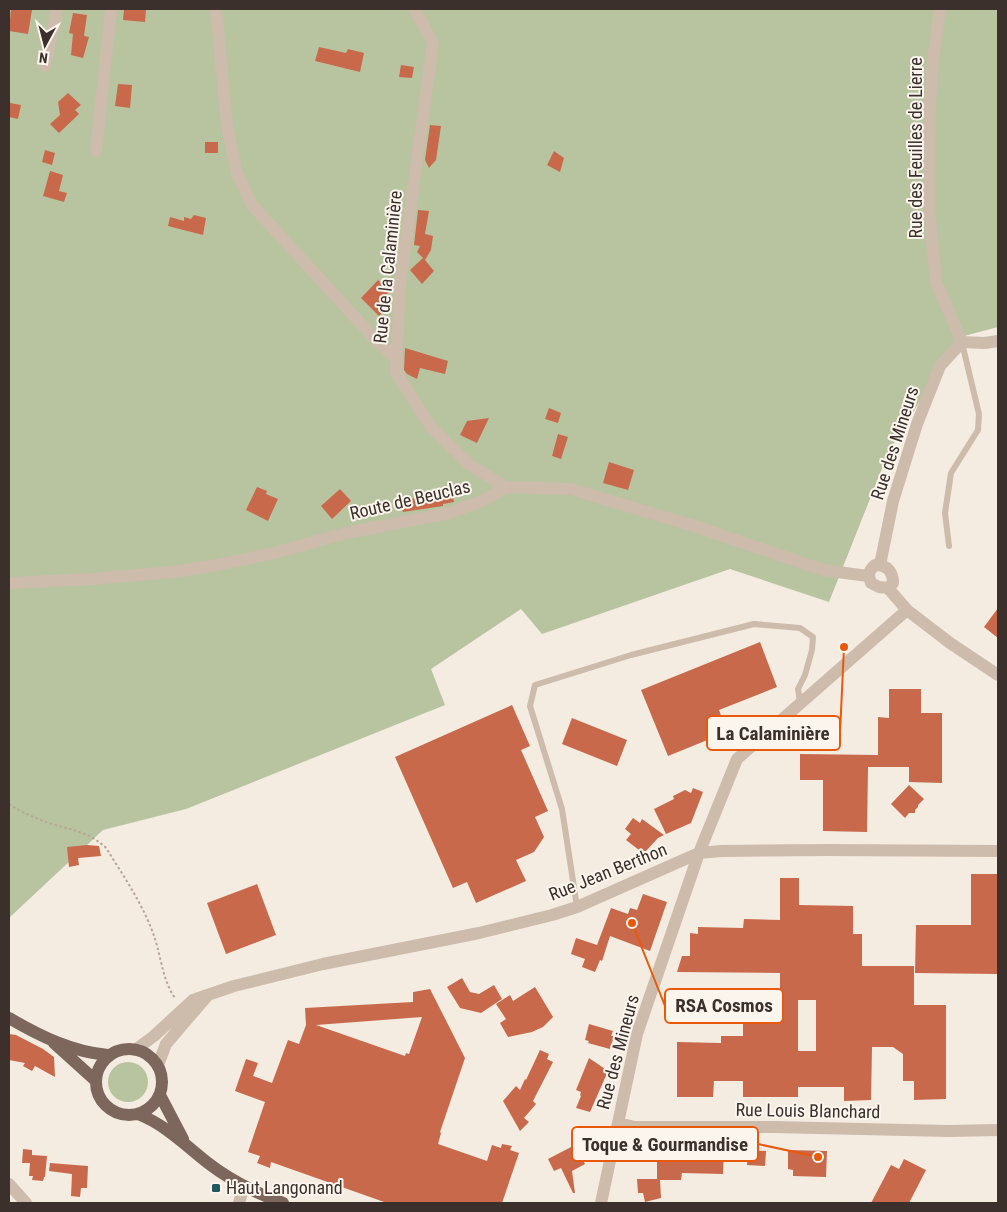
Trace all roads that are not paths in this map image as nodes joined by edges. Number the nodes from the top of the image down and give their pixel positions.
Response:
1 (56, 9) edge
2 (111, 9) edge
3 (216, 9) edge
4 (415, 9) edge
5 (940, 9) edge
6 (46, 66) dead end
7 (96, 151) dead end
8 (998, 341) edge
9 (962, 342) junction
10 (396, 358) junction
11 (506, 487) junction
12 (949, 546) dead end
13 (880, 565) junction
14 (868, 576) junction
15 (9, 583) edge
16 (888, 588) junction
17 (906, 610) junction
18 (998, 674) edge
19 (800, 702) junction
20 (998, 851) edge
21 (699, 853) junction
22 (577, 907) junction
23 (208, 995) junction
24 (9, 1018) edge
25 (52, 1041) junction
26 (135, 1050) junction
27 (108, 1055) junction
28 (158, 1065) junction
29 (95, 1080) junction
30 (160, 1095) junction
31 (138, 1114) junction
32 (618, 1123) junction
33 (998, 1130) edge
34 (186, 1143) junction
35 (9, 1184) edge
36 (244, 1186) junction
37 (26, 1203) edge
38 (239, 1203) edge
39 (283, 1203) edge
40 (601, 1203) edge

1 - 6 street
2 - 7 street
3 - 10 street
4 - 10 street, Rue de la Calaminière
5 - 9 street, Rue des Feuilles de Lierre
8 - 9 street
9 - 12 lane
9 - 13 street, Rue des Mineurs
10 - 11 street, Rue de la Calaminière
11 - 14 street
11 - 15 street, Route de Beuclas
13 - 14 street
13 - 16 street
14 - 16 street
16 - 17 street
17 - 18 street
17 - 19 street, Rue des Mineurs
19 - 21 street, Rue des Mineurs
19 - 22 lane
20 - 21 street, Rue Jean Berthon
21 - 22 street, Rue Jean Berthon
21 - 32 street, Rue des Mineurs
22 - 23 street, Rue Jean Berthon
23 - 26 street, Rue Jean Berthon
23 - 28 street
24 - 25 main road
25 - 27 main road
25 - 29 main road
26 - 27 main road
26 - 28 main road
27 - 29 main road
28 - 30 main road
29 - 31 main road
30 - 31 main road
30 - 34 main road
31 - 34 main road
32 - 33 street, Rue Louis Blanchard
32 - 40 street, Rue des Mineurs
34 - 36 main road
35 - 37 street
36 - 38 street
36 - 39 main road

